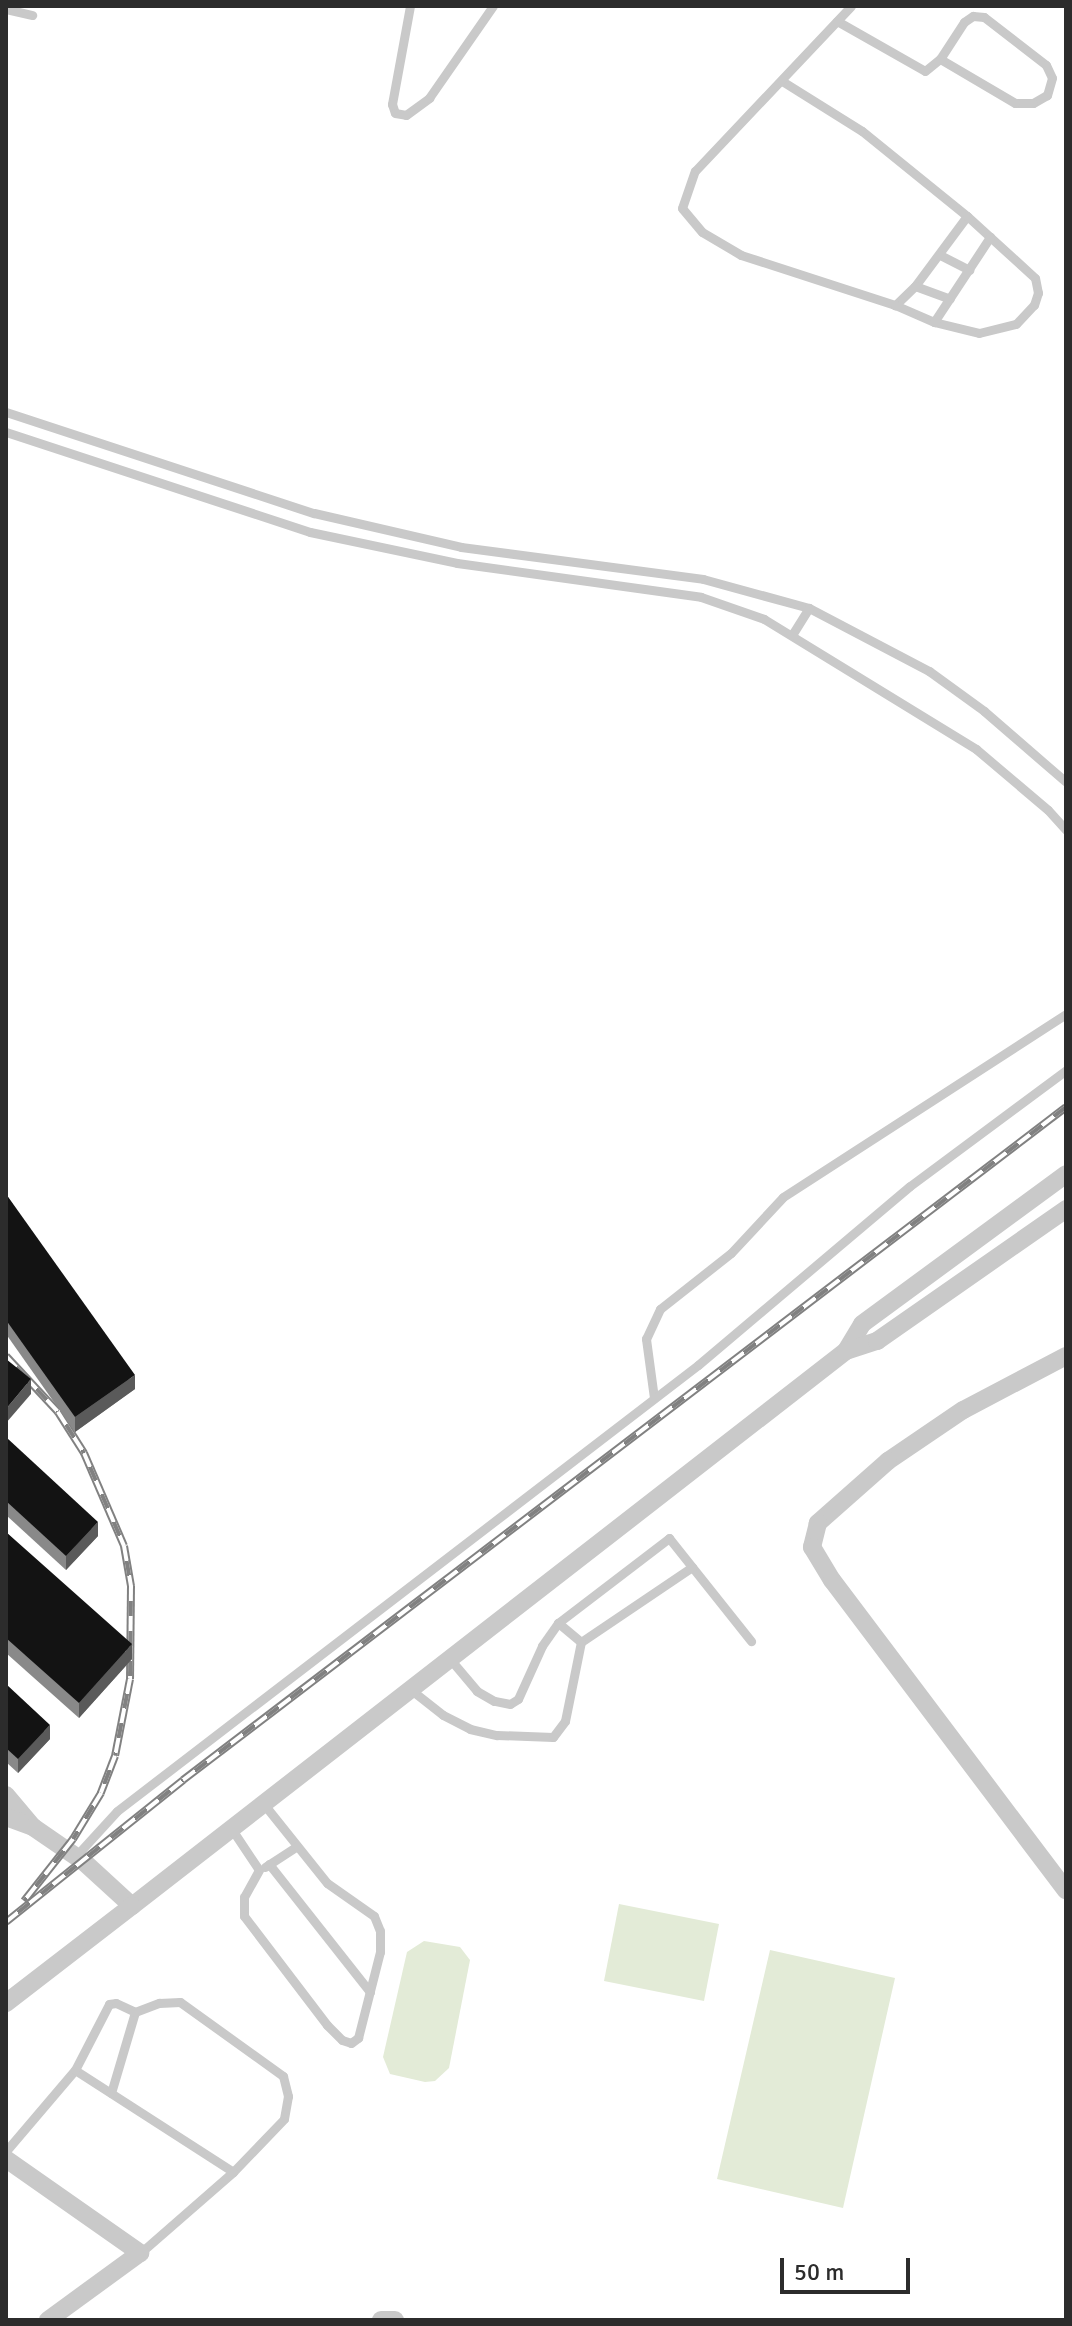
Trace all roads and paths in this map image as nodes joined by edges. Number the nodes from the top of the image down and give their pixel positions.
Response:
1 (410, 6) edge
2 (493, 6) edge
3 (851, 6) edge
4 (6, 9) edge
5 (32, 15) dead end
6 (837, 21) junction
7 (940, 59) junction
8 (782, 81) junction
9 (967, 216) junction
10 (990, 237) junction
11 (940, 255) junction
12 (969, 270) junction
13 (915, 286) junction
14 (950, 299) junction
15 (895, 305) junction
16 (934, 322) junction
17 (6, 412) edge
18 (6, 432) edge
19 (156, 463) junction
20 (150, 482) junction
21 (809, 608) junction
22 (792, 635) junction
23 (1066, 782) edge
24 (1066, 830) edge
25 (1066, 1014) edge
26 (1066, 1070) edge
27 (1066, 1174) edge
28 (1066, 1209) edge
29 (846, 1351) junction
30 (1066, 1356) edge
31 (654, 1398) junction
32 (692, 1567) junction
33 (558, 1623) junction
34 (751, 1641) dead end
35 (581, 1642) junction
36 (449, 1659) junction
37 (410, 1689) junction
38 (6, 1795) edge
39 (263, 1803) junction
40 (6, 1817) edge
41 (33, 1827) junction
42 (231, 1828) junction
43 (297, 1846) junction
44 (75, 1857) junction
45 (269, 1864) junction
46 (259, 1870) junction
47 (1066, 1891) edge
48 (132, 1906) junction
49 (370, 1992) junction
50 (6, 2003) edge
51 (135, 2012) junction
52 (75, 2070) junction
53 (111, 2093) junction
54 (6, 2151) edge
55 (6, 2159) edge
56 (233, 2172) junction
57 (140, 2253) junction
58 (48, 2320) edge
59 (381, 2320) edge
60 (395, 2320) edge

1 - 2 lane
3 - 6 lane
4 - 5 lane
6 - 7 lane
6 - 8 lane
7 - 7 lane
8 - 9 lane
8 - 15 lane
9 - 10 lane
9 - 11 lane
10 - 12 lane
10 - 16 lane
11 - 12 lane
11 - 13 lane
12 - 14 lane
13 - 14 lane
13 - 15 lane
14 - 16 lane
15 - 16 lane
17 - 19 lane
18 - 20 lane
19 - 20 lane
19 - 21 lane
20 - 22 lane
21 - 22 lane
21 - 23 lane
22 - 24 lane
25 - 31 lane
26 - 31 lane
27 - 29 street
28 - 29 street
29 - 36 street
30 - 47 street
31 - 44 lane
32 - 33 lane
32 - 34 lane
32 - 35 lane
33 - 35 lane
33 - 36 lane
35 - 37 lane
36 - 37 street
37 - 39 street
38 - 41 street
39 - 42 street
39 - 43 lane
40 - 41 street
41 - 44 street
42 - 46 lane
42 - 48 street
43 - 45 lane
43 - 49 lane
44 - 48 street
45 - 46 lane
45 - 49 lane
46 - 49 lane
48 - 50 street
51 - 52 lane
51 - 53 lane
51 - 56 lane
52 - 53 lane
52 - 54 lane
53 - 56 lane
55 - 57 street
56 - 57 lane
57 - 58 street
59 - 60 street

